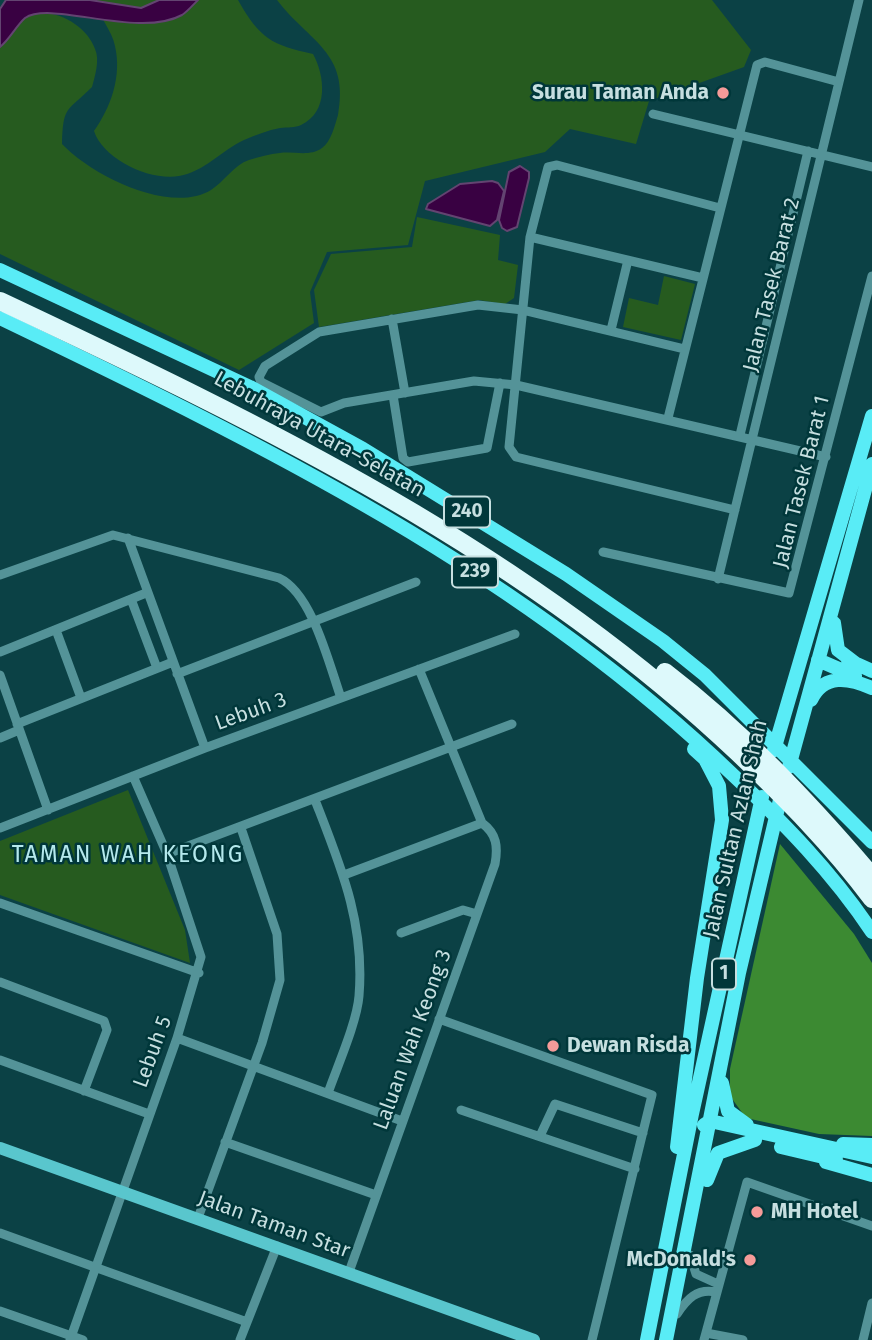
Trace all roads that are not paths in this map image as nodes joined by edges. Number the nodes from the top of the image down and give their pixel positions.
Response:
1 (859, 0) edge
2 (839, 82) junction
3 (653, 114) dead end
4 (738, 135) junction
5 (808, 151) junction
6 (822, 155) junction
7 (872, 167) edge
8 (720, 208) junction
9 (530, 237) junction
10 (628, 260) junction
11 (0, 270) edge
12 (872, 275) edge
13 (703, 278) junction
14 (0, 288) edge
15 (0, 301) edge
16 (523, 310) junction
17 (0, 318) edge
18 (392, 319) junction
19 (611, 330) junction
20 (685, 349) junction
21 (500, 383) junction
22 (516, 385) junction
23 (405, 393) junction
24 (393, 395) junction
25 (872, 416) edge
26 (668, 418) junction
27 (740, 435) junction
28 (752, 439) junction
29 (826, 457) junction
30 (872, 464) edge
31 (735, 510) junction
32 (128, 538) junction
33 (603, 552) dead end
34 (0, 575) edge
35 (718, 579) junction
36 (416, 582) dead end
37 (839, 583) junction
38 (146, 593) junction
39 (131, 600) junction
40 (313, 621) junction
41 (812, 623) junction
42 (56, 630) junction
43 (515, 634) dead end
44 (0, 652) edge
45 (818, 653) junction
46 (173, 662) junction
47 (855, 663) junction
48 (157, 668) junction
49 (419, 669) junction
50 (872, 671) edge
51 (177, 674) junction
52 (0, 676) edge
53 (624, 677) junction
54 (872, 686) edge
55 (81, 698) junction
56 (341, 698) junction
57 (802, 720) junction
58 (512, 724) dead end
59 (18, 727) junction
60 (0, 738) edge
61 (786, 738) junction
62 (205, 748) junction
63 (453, 749) junction
64 (133, 776) junction
65 (315, 800) junction
66 (48, 810) junction
67 (482, 824) junction
68 (0, 828) edge
69 (241, 828) junction
70 (763, 838) junction
71 (872, 842) edge
72 (167, 854) junction
73 (344, 874) junction
74 (872, 876) edge
75 (872, 899) edge
76 (0, 903) edge
77 (477, 914) junction
78 (869, 929) edge
79 (401, 933) dead end
80 (199, 973) junction
81 (0, 982) edge
82 (439, 1019) junction
83 (177, 1038) junction
84 (0, 1060) edge
85 (722, 1064) junction
86 (253, 1066) junction
87 (699, 1088) junction
88 (84, 1091) junction
89 (328, 1093) junction
90 (461, 1110) dead end
91 (149, 1114) junction
92 (402, 1121) junction
93 (705, 1131) junction
94 (643, 1133) junction
95 (540, 1136) junction
96 (759, 1137) junction
97 (225, 1142) junction
98 (872, 1145) edge
99 (0, 1148) edge
100 (806, 1149) junction
101 (872, 1157) edge
102 (872, 1167) edge
103 (635, 1169) junction
104 (872, 1175) edge
105 (123, 1191) junction
106 (376, 1195) junction
107 (674, 1215) junction
108 (198, 1218) junction
109 (872, 1226) edge
110 (0, 1233) edge
111 (277, 1246) junction
112 (690, 1255) junction
113 (97, 1267) junction
114 (349, 1272) junction
115 (717, 1288) junction
116 (872, 1303) edge
117 (0, 1311) edge
118 (677, 1314) junction
119 (247, 1322) junction
120 (705, 1336) edge
121 (70, 1338) edge
122 (83, 1340) edge
123 (240, 1340) edge
124 (534, 1340) edge
125 (592, 1340) edge
126 (647, 1340) edge
127 (653, 1340) edge
128 (666, 1340) edge
129 (672, 1340) edge
130 (743, 1340) edge
131 (863, 1340) edge

1 - 2 street, Jalan Tasek Barat 2
2 - 4 street
2 - 6 street, Jalan Tasek Barat 2
3 - 4 street
4 - 5 street
4 - 8 street
5 - 6 street
5 - 27 street
6 - 7 street
6 - 28 street, Jalan Tasek Barat 2
8 - 9 street
8 - 13 street
9 - 10 street
9 - 16 street
10 - 13 street
10 - 19 street
11 - 71 main road, 240
12 - 29 street, Jalan Tasek Barat 1
13 - 20 street
14 - 74 highway, Lebuhraya Utara–Selatan
15 - 75 highway, Lebuhraya Utara–Selatan
16 - 18 street
16 - 19 street
16 - 22 street
17 - 53 main road, 239
18 - 23 street
18 - 24 street
19 - 20 street
20 - 26 street
21 - 22 street
21 - 23 street
21 - 24 street
22 - 26 street
22 - 31 street
23 - 24 street
25 - 41 main road, Jalan Sultan Azlan Shah / 1
26 - 27 street
27 - 28 street
28 - 29 street
28 - 31 street, Jalan Tasek Barat 2
29 - 35 street, Jalan Tasek Barat 1
30 - 37 main road, Jalan Sultan Azlan Shah / 1
31 - 35 street, Jalan Tasek Barat 2
32 - 34 street
32 - 38 street
32 - 40 street
33 - 35 street, Jalan Tasek Barat 1
36 - 40 street
37 - 45 main road, Jalan Sultan Azlan Shah / 1
37 - 47 main road
38 - 39 street
38 - 46 street
39 - 42 street
39 - 48 street
40 - 51 street
40 - 56 street
41 - 45 main road
41 - 61 main road, Jalan Sultan Azlan Shah / 1
42 - 44 street
42 - 55 street
43 - 49 street, Lebuh 3
45 - 47 main road
45 - 54 main road
45 - 57 main road, Jalan Sultan Azlan Shah / 1
45 - 61 main road
46 - 48 street
46 - 51 street
47 - 50 main road
48 - 55 street
49 - 56 street, Lebuh 3
49 - 63 street, Laluan Wah Keong 3
51 - 62 street
52 - 59 street
53 - 78 main road, 239
53 - 107 main road
54 - 57 main road
55 - 59 street
56 - 62 street, Lebuh 3
57 - 61 main road, Jalan Sultan Azlan Shah / 1
58 - 63 street
59 - 60 street
59 - 66 street
61 - 70 main road, Jalan Sultan Azlan Shah / 1
62 - 64 street, Lebuh 3
63 - 65 street
63 - 67 street, Laluan Wah Keong 3
64 - 66 street, Lebuh 3
64 - 72 street, Lebuh 5
65 - 69 street
65 - 73 street
66 - 68 street, Lebuh 3
67 - 73 street
67 - 77 street, Laluan Wah Keong 3
69 - 72 street
69 - 86 street
70 - 85 main road, Jalan Sultan Azlan Shah / 1
70 - 87 main road, Jalan Sultan Azlan Shah / 1
72 - 80 street, Lebuh 5
73 - 89 street
76 - 80 street
77 - 79 street
77 - 82 street, Laluan Wah Keong 3
80 - 83 street, Lebuh 5
81 - 88 street
82 - 92 street, Laluan Wah Keong 3
82 - 94 street
83 - 86 street
83 - 91 street, Lebuh 5
84 - 88 street
85 - 93 main road, Jalan Sultan Azlan Shah / 1
85 - 96 main road
86 - 89 street
86 - 97 street
87 - 93 main road
87 - 107 main road, Jalan Sultan Azlan Shah / 1
88 - 91 street
89 - 92 street
90 - 95 street
91 - 105 street, Lebuh 5
92 - 106 street, Laluan Wah Keong 3
93 - 96 main road
93 - 127 main road
93 - 128 main road, Jalan Sultan Azlan Shah / 1
94 - 95 street
94 - 103 street
95 - 103 street
96 - 100 main road
96 - 112 main road
97 - 106 street
97 - 108 street
98 - 100 main road
99 - 105 street, Jalan Taman Star
100 - 101 main road
100 - 102 main road
100 - 104 main road
103 - 125 street
105 - 108 street, Jalan Taman Star
105 - 113 street, Lebuh 5
106 - 114 street, Laluan Wah Keong 3
107 - 126 main road, Jalan Sultan Azlan Shah / 1
108 - 111 street, Jalan Taman Star
109 - 115 street
110 - 113 street
111 - 114 street, Jalan Taman Star
111 - 119 street
112 - 115 street
112 - 118 main road
113 - 119 street
113 - 121 street, Lebuh 5
114 - 124 street, Jalan Taman Star
115 - 118 street
115 - 120 street
116 - 131 street
117 - 121 street
118 - 129 main road
119 - 123 street
120 - 130 street
121 - 122 street

